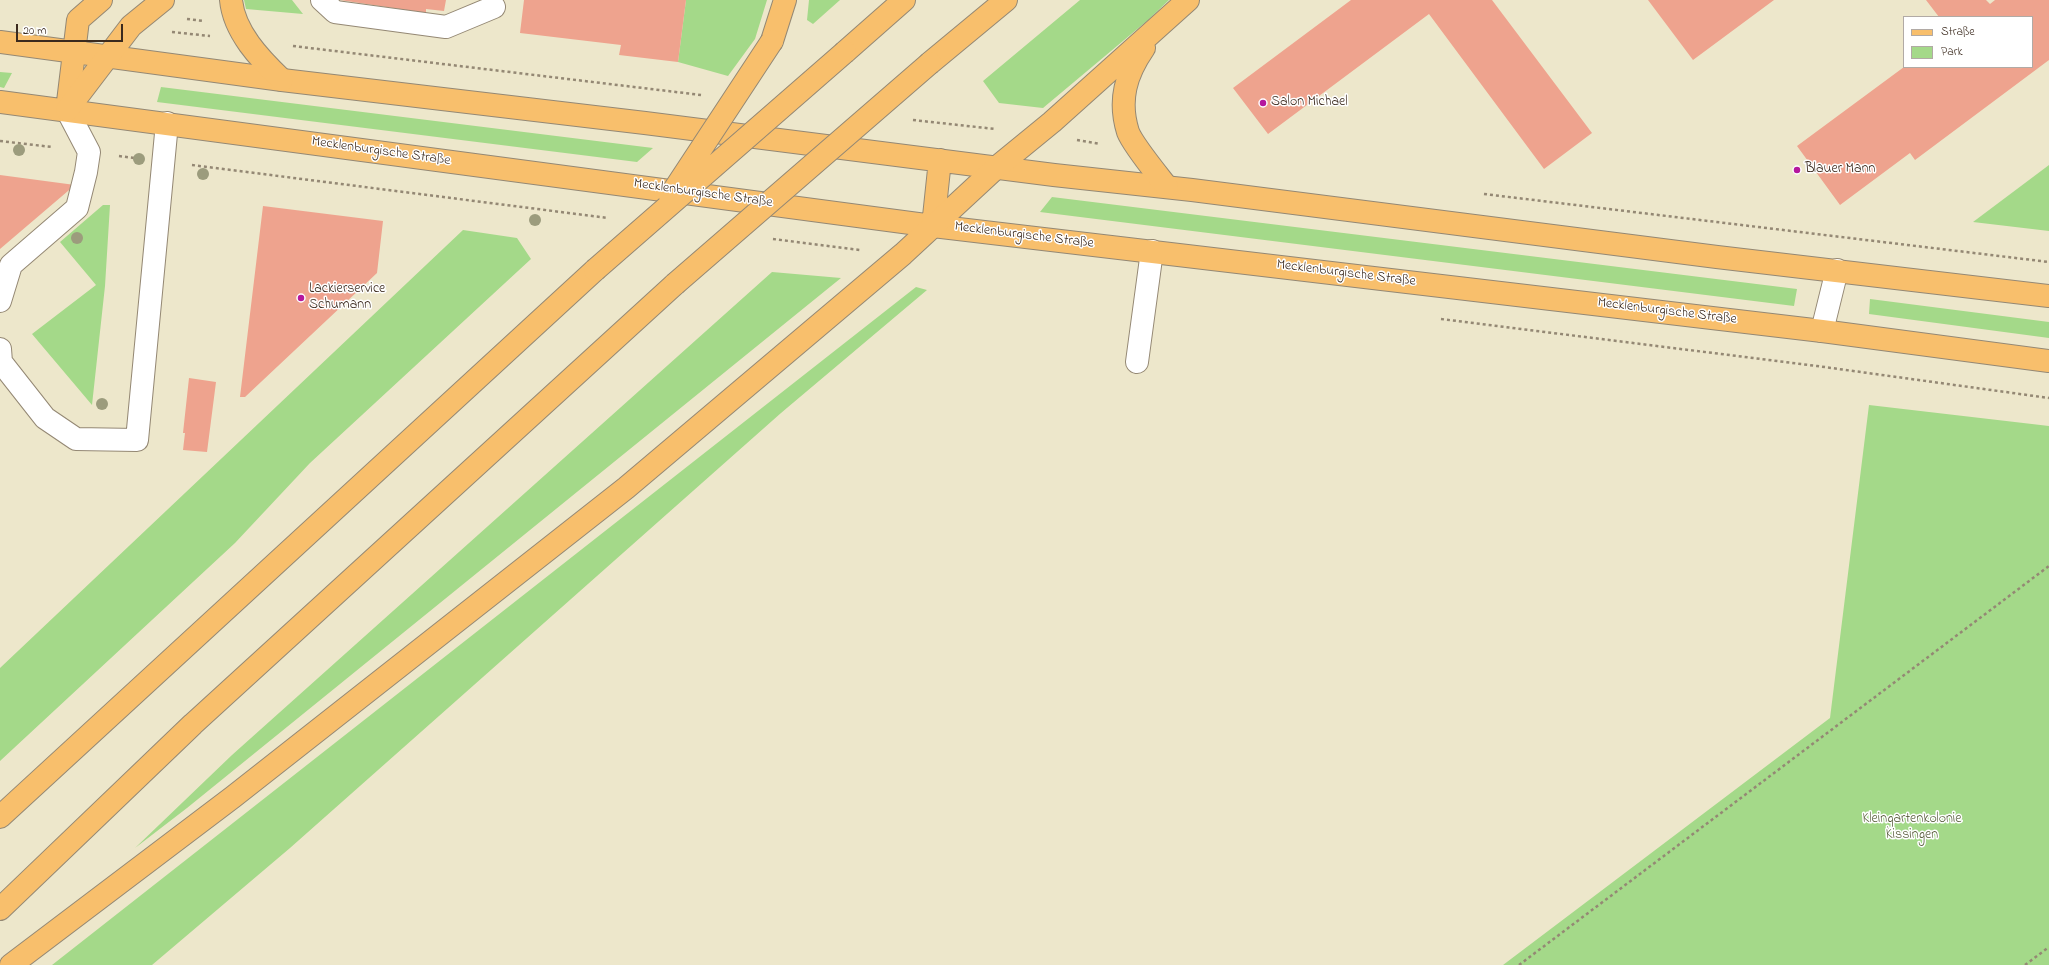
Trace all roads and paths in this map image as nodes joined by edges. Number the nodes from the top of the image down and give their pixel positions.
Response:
1 (101, 0) edge
2 (163, 0) edge
3 (231, 0) edge
4 (322, 0) edge
5 (785, 0) edge
6 (904, 0) edge
7 (1006, 0) edge
8 (1188, 0) edge
9 (494, 7) dead end
10 (186, 19) dead end
11 (206, 21) dead end
12 (1156, 29) junction
13 (0, 42) edge
14 (315, 49) dead end
15 (75, 52) junction
16 (108, 56) junction
17 (282, 80) junction
18 (707, 96) dead end
19 (0, 102) edge
20 (68, 110) junction
21 (905, 119) dead end
22 (167, 123) junction
23 (1000, 130) dead end
24 (1074, 140) dead end
25 (0, 141) edge
26 (1104, 145) dead end
27 (89, 152) junction
28 (940, 160) junction
29 (163, 161) junction
30 (997, 167) junction
31 (1167, 187) junction
32 (1476, 194) dead end
33 (611, 218) dead end
34 (654, 220) junction
35 (933, 226) junction
36 (768, 238) dead end
37 (855, 250) dead end
38 (1152, 251) junction
39 (2049, 262) edge
40 (1837, 270) junction
41 (2049, 296) edge
42 (0, 301) edge
43 (1438, 318) dead end
44 (1822, 331) junction
45 (0, 349) edge
46 (2049, 361) edge
47 (1137, 362) dead end
48 (2049, 398) edge
49 (2049, 566) edge
50 (0, 817) edge
51 (0, 909) edge
52 (2049, 947) edge
53 (11, 965) edge
54 (1519, 965) edge
55 (2025, 965) edge

1 - 15 main road
2 - 16 main road
3 - 17 main road
4 - 9 lane
5 - 34 main road, bridge
6 - 34 main road, bridge
7 - 51 main road, bridge
8 - 12 main road
10 - 11 path
12 - 30 main road
12 - 31 main road
13 - 15 main road
14 - 18 path
15 - 16 main road
15 - 20 main road
16 - 17 main road
16 - 20 main road
17 - 28 main road
19 - 20 main road, Mecklenburgische Straße
20 - 22 main road, Mecklenburgische Straße
20 - 27 lane
21 - 23 path
22 - 29 lane
22 - 35 main road, Mecklenburgische Straße
24 - 26 path
25 - 27 path
27 - 29 path
27 - 42 lane
28 - 30 main road
28 - 35 main road
29 - 33 path
29 - 45 lane
30 - 31 main road
30 - 35 main road
31 - 40 main road
32 - 39 path
34 - 50 main road, bridge
35 - 38 main road, Mecklenburgische Straße
35 - 53 main road
36 - 37 path
38 - 44 main road, Mecklenburgische Straße
38 - 47 lane
40 - 41 main road
40 - 44 lane
43 - 48 path
44 - 46 main road, Mecklenburgische Straße
49 - 54 path
52 - 55 path

